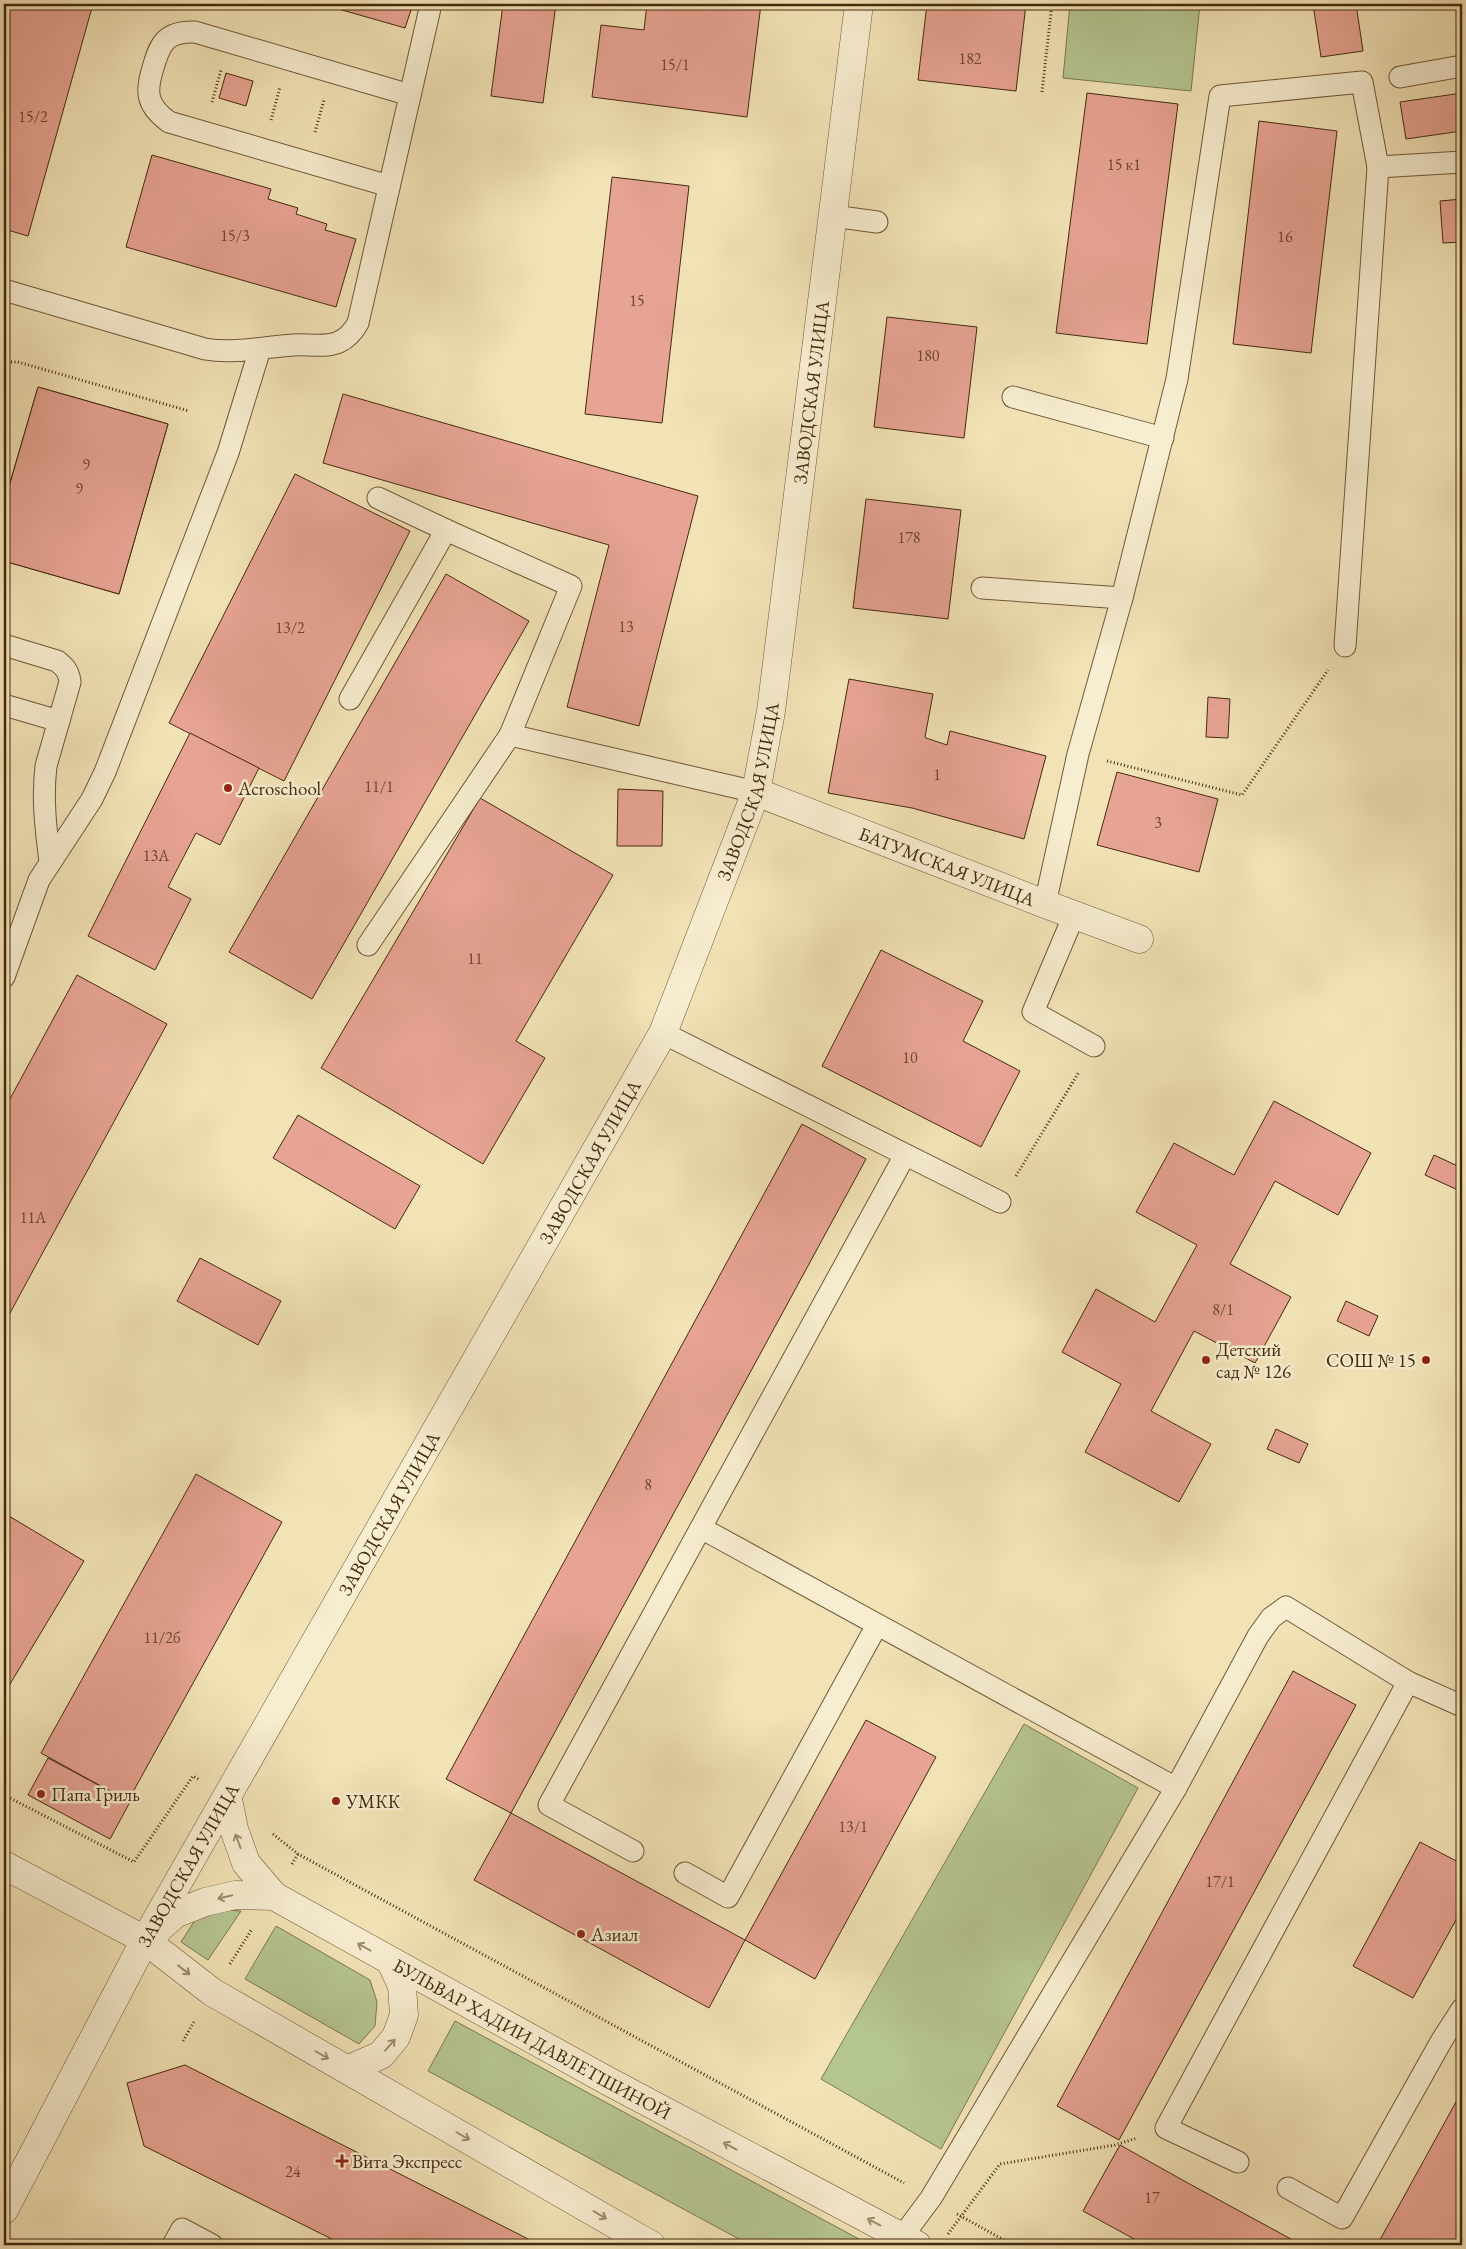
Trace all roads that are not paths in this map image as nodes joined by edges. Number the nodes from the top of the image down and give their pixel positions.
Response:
1 (430, 4) edge
2 (859, 4) edge
3 (1462, 66) edge
4 (1400, 77) dead end
5 (410, 95) junction
6 (1462, 162) edge
7 (1378, 167) junction
8 (389, 186) junction
9 (833, 216) junction
10 (877, 222) dead end
11 (4, 290) edge
12 (260, 349) junction
13 (1013, 397) dead end
14 (1163, 438) junction
15 (378, 498) dead end
16 (446, 530) junction
17 (982, 588) dead end
18 (1122, 598) junction
19 (4, 645) edge
20 (1345, 646) road end
21 (350, 699) dead end
22 (4, 705) edge
23 (58, 721) junction
24 (510, 735) junction
25 (756, 792) junction
26 (50, 862) junction
27 (1045, 904) junction
28 (1074, 915) junction
29 (1139, 938) dead end
30 (368, 945) dead end
31 (4, 977) edge
32 (663, 1033) junction
33 (1094, 1046) road end
34 (905, 1155) junction
35 (1000, 1202) road end
36 (700, 1528) junction
37 (877, 1625) junction
38 (1408, 1682) junction
39 (1462, 1706) edge
40 (1176, 1788) junction
41 (228, 1799) junction
42 (632, 1850) dead end
43 (4, 1865) edge
44 (685, 1873) dead end
45 (274, 1896) junction
46 (146, 1940) junction
47 (391, 1962) junction
48 (1462, 2009) edge
49 (349, 2070) junction
50 (1238, 2162) dead end
51 (1288, 2188) dead end
52 (4, 2210) edge
53 (909, 2241) edge
54 (173, 2245) edge
55 (212, 2245) edge
56 (651, 2245) edge

1 - 5 lane
2 - 9 street, ЗАВОДСКАЯ УЛИЦА
3 - 4 lane
5 - 8 lane
5 - 8 lane
6 - 7 lane
7 - 14 lane
7 - 20 lane
8 - 12 lane
9 - 10 lane
9 - 25 street, ЗАВОДСКАЯ УЛИЦА
11 - 12 lane
12 - 26 lane
13 - 14 lane
14 - 18 lane
15 - 16 lane
16 - 21 lane
16 - 24 lane
17 - 18 lane
18 - 27 lane
19 - 23 lane
22 - 23 lane
23 - 26 lane
24 - 25 lane
24 - 30 lane
25 - 27 street, БАТУМСКАЯ УЛИЦА
25 - 32 street, ЗАВОДСКАЯ УЛИЦА
26 - 31 lane
27 - 28 street, БАТУМСКАЯ УЛИЦА
28 - 29 street, БАТУМСКАЯ УЛИЦА
28 - 33 lane
32 - 34 lane
32 - 41 street, ЗАВОДСКАЯ УЛИЦА
34 - 35 lane
34 - 36 lane
36 - 37 lane
36 - 42 lane
37 - 40 lane
37 - 44 lane
38 - 39 lane
38 - 40 lane
38 - 50 lane
40 - 53 lane
45 -> 41 street
41 - 46 street, ЗАВОДСКАЯ УЛИЦА
43 - 46 street
45 -> 46 street, БУЛЬВАР ХАДИИ ДАВЛЕТШИНОЙ
47 -> 45 street, БУЛЬВАР ХАДИИ ДАВЛЕТШИНОЙ
46 -> 49 street
46 - 52 street, ЗАВОДСКАЯ УЛИЦА
49 -> 47 street
53 -> 47 street, БУЛЬВАР ХАДИИ ДАВЛЕТШИНОЙ
48 - 51 lane
49 -> 56 street
54 - 55 lane

